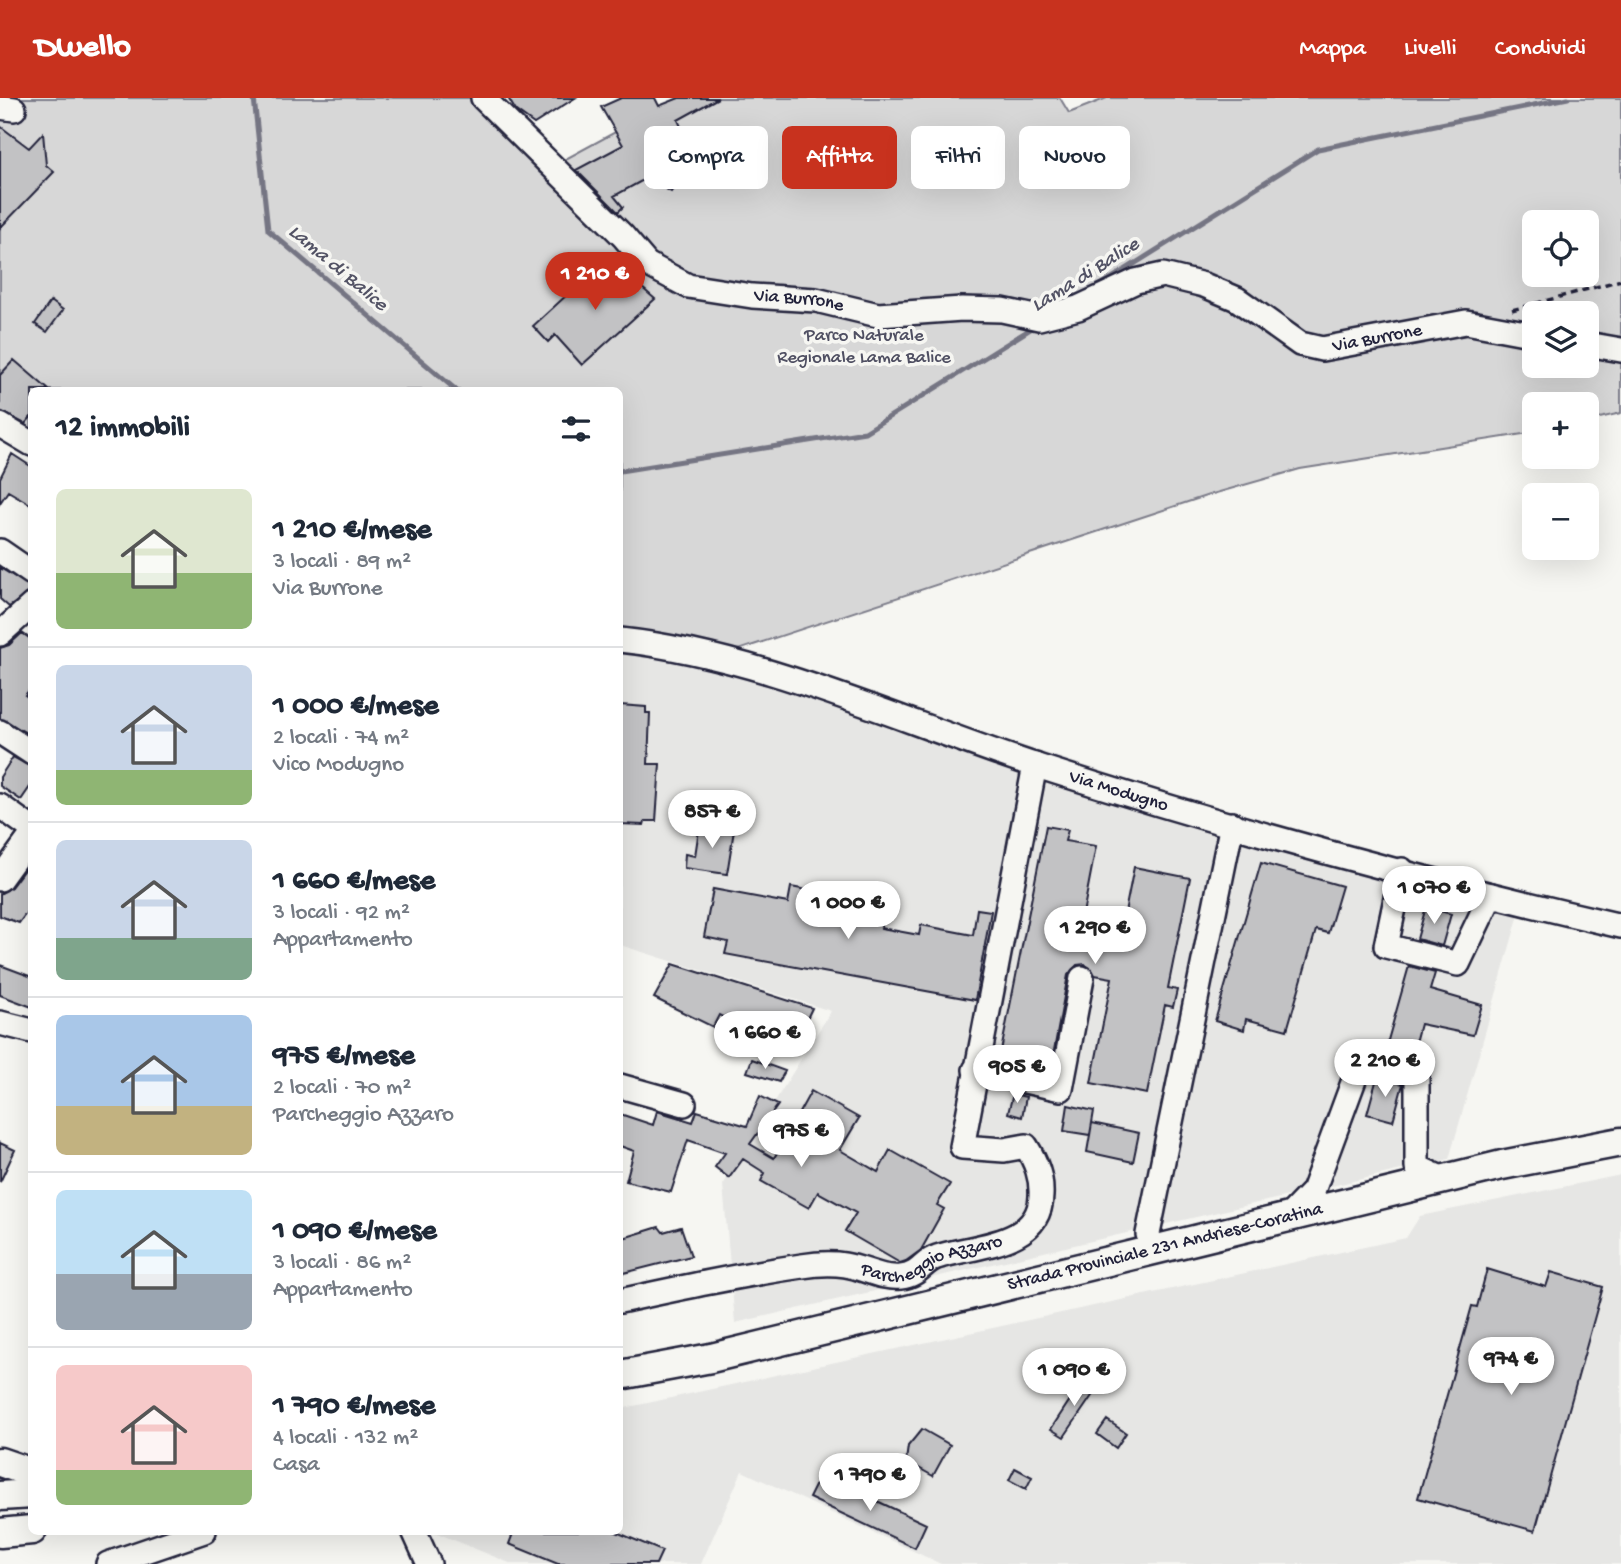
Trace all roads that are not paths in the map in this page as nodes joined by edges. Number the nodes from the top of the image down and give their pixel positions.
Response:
1 (483, 98) edge
2 (1522, 333) edge
3 (1599, 346) edge
4 (1621, 350) edge
5 (0, 425) edge
6 (28, 442) edge
7 (0, 551) edge
8 (28, 570) edge
9 (28, 610) edge
10 (0, 634) edge
11 (623, 640) edge
12 (0, 732) edge
13 (28, 750) edge
14 (1035, 765) junction
15 (0, 806) edge
16 (1232, 824) junction
17 (28, 825) edge
18 (28, 840) edge
19 (1402, 870) junction
20 (0, 879) edge
21 (1491, 895) junction
22 (1621, 926) edge
23 (1082, 978) dead end
24 (0, 1023) edge
25 (28, 1030) edge
26 (973, 1078) junction
27 (623, 1087) edge
28 (684, 1104) dead end
29 (1621, 1142) edge
30 (1443, 1180) junction
31 (1288, 1217) junction
32 (1152, 1250) junction
33 (623, 1300) edge
34 (711, 1358) junction
35 (623, 1374) edge
36 (623, 1384) edge
37 (0, 1462) edge
38 (28, 1472) edge
39 (28, 1494) edge
40 (0, 1496) edge
41 (28, 1516) edge
42 (0, 1517) edge
43 (28, 1530) edge
44 (0, 1533) edge
45 (192, 1535) edge
46 (416, 1535) edge
47 (108, 1564) edge
48 (429, 1564) edge

1 - 2 street, Via Burrone
3 - 4 street
5 - 6 street
7 - 8 street
9 - 10 street
11 - 14 street, Via Modugno
12 - 13 street
14 - 16 street, Via Modugno
14 - 26 street
15 - 17 street
16 - 19 street, Via Modugno
16 - 32 street
18 - 20 street
19 - 21 street, Via Modugno
19 - 21 street
21 - 22 street, Via Modugno
23 - 26 street
24 - 25 street
26 - 33 street, Parcheggio Azzaro
27 - 28 street
29 - 30 main road, Strada Provinciale 231 Andriese-Coratina
30 - 31 main road, Strada Provinciale 231 Andriese-Coratina
30 - 31 street
31 - 32 main road, Strada Provinciale 231 Andriese-Coratina
32 - 34 main road, Strada Provinciale 231 Andriese-Coratina
34 - 35 main road, Strada Provinciale 231 Andriese-Coratina
34 - 36 main road, Strada Provinciale 231 Andriese-Coratina
37 - 38 main road
39 - 40 main road
41 - 42 main road
43 - 44 main road
45 - 47 street
46 - 48 street

